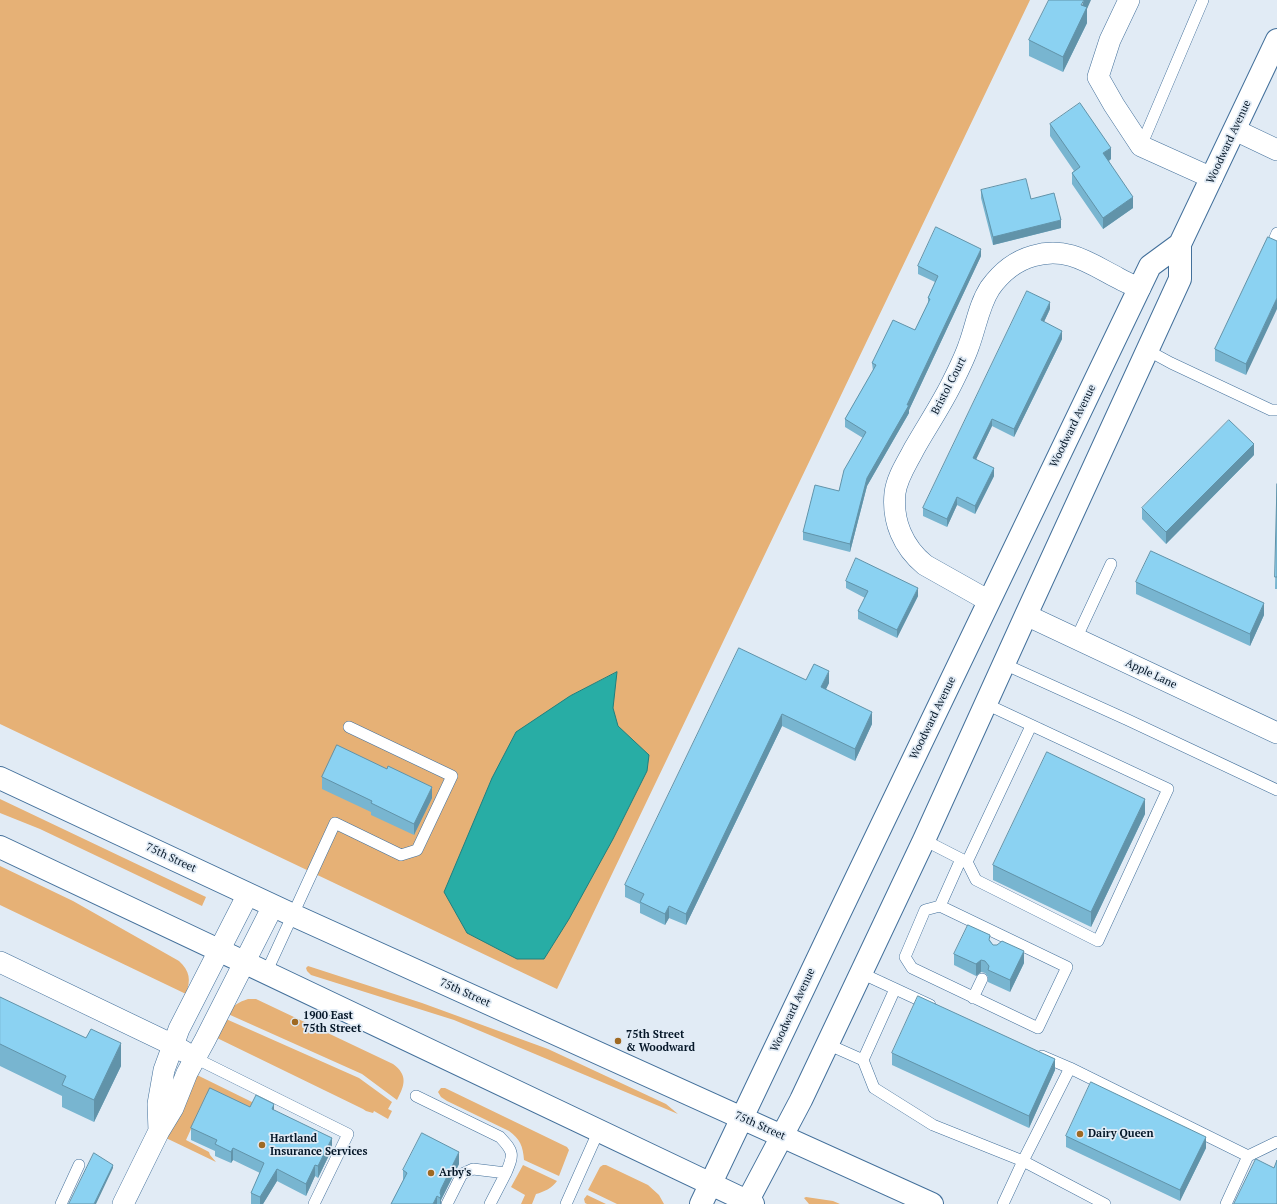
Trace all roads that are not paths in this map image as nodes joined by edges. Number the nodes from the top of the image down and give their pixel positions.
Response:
1 (1129, 0) edge
2 (1202, 0) edge
3 (1277, 40) edge
4 (1235, 130) junction
5 (1140, 146) junction
6 (1277, 150) edge
7 (1212, 178) junction
8 (1180, 244) junction
9 (1140, 288) junction
10 (1147, 350) junction
11 (1277, 410) edge
12 (1111, 564) dead end
13 (989, 601) junction
14 (1026, 615) junction
15 (1076, 639) junction
16 (1004, 664) junction
17 (986, 704) junction
18 (1031, 726) junction
19 (349, 727) dead end
20 (1277, 733) edge
21 (0, 778) edge
22 (1277, 790) edge
23 (924, 840) junction
24 (0, 847) edge
25 (964, 860) junction
26 (248, 894) junction
27 (273, 906) junction
28 (940, 906) junction
29 (293, 915) junction
30 (220, 951) junction
31 (0, 962) edge
32 (244, 963) junction
33 (266, 973) junction
34 (861, 973) junction
35 (982, 979) dead end
36 (895, 989) junction
37 (973, 998) junction
38 (939, 1009) edge
39 (827, 1044) junction
40 (174, 1046) junction
41 (1034, 1052) edge
42 (195, 1058) junction
43 (864, 1060) junction
44 (1070, 1068) junction
45 (416, 1096) dead end
46 (742, 1118) junction
47 (599, 1130) junction
48 (159, 1131) junction
49 (782, 1136) junction
50 (1277, 1142) edge
51 (1248, 1156) junction
52 (1024, 1161) junction
53 (80, 1165) dead end
54 (506, 1173) junction
55 (711, 1184) junction
56 (749, 1203) edge
57 (61, 1204) edge
58 (123, 1204) edge
59 (314, 1204) edge
60 (447, 1204) edge
61 (490, 1204) edge
62 (566, 1204) edge
63 (701, 1204) edge
64 (932, 1204) edge
65 (1004, 1204) edge
66 (1105, 1204) edge
67 (1226, 1204) edge

1 - 5 street
2 - 5 lane
3 - 4 main road, Woodward Avenue
4 - 6 street
4 - 7 main road, Woodward Avenue
5 - 7 street
7 - 8 main road, Woodward Avenue
8 - 9 main road, Woodward Avenue
8 - 10 main road, Woodward Avenue
9 - 13 main road, Woodward Avenue
9 - 13 street, Bristol Court
10 - 11 lane
10 - 14 main road, Woodward Avenue
12 - 15 lane
13 - 46 main road, Woodward Avenue
14 - 15 street, Apple Lane
14 - 16 main road, Woodward Avenue
15 - 20 street, Apple Lane
16 - 17 main road, Woodward Avenue
16 - 22 lane
17 - 18 lane
17 - 23 main road, Woodward Avenue
18 - 25 lane
18 - 25 lane
19 - 29 lane
21 - 26 main road, 75th Street
23 - 25 lane
23 - 34 main road, Woodward Avenue
24 - 30 main road
25 - 28 lane
26 - 27 main road, 75th Street
26 - 30 street
27 - 29 main road, 75th Street
27 - 32 street
28 - 37 lane
28 - 37 lane
29 - 33 lane
29 - 46 main road, 75th Street
30 - 32 main road
30 - 40 street
31 - 40 street
32 - 33 main road
32 - 42 street
33 - 47 main road
34 - 36 lane
34 - 39 main road, Woodward Avenue
35 - 37 lane
36 - 38 lane
36 - 43 lane
39 - 43 lane
39 - 49 main road, Woodward Avenue
40 - 42 street
40 - 48 street
41 - 44 lane
42 - 48 street
42 - 59 lane
43 - 52 lane
44 - 51 lane
44 - 52 lane
45 - 54 lane
46 - 49 main road, 75th Street
46 - 55 main road, Woodward Avenue
47 - 55 main road
47 - 62 lane
48 - 58 street
49 - 56 main road, Woodward Avenue
49 - 64 main road, 75th Street
50 - 51 lane
51 - 67 lane
52 - 65 lane
52 - 66 lane
53 - 57 lane
54 - 60 lane
54 - 61 lane
55 - 56 main road
55 - 63 main road, Woodward Avenue

